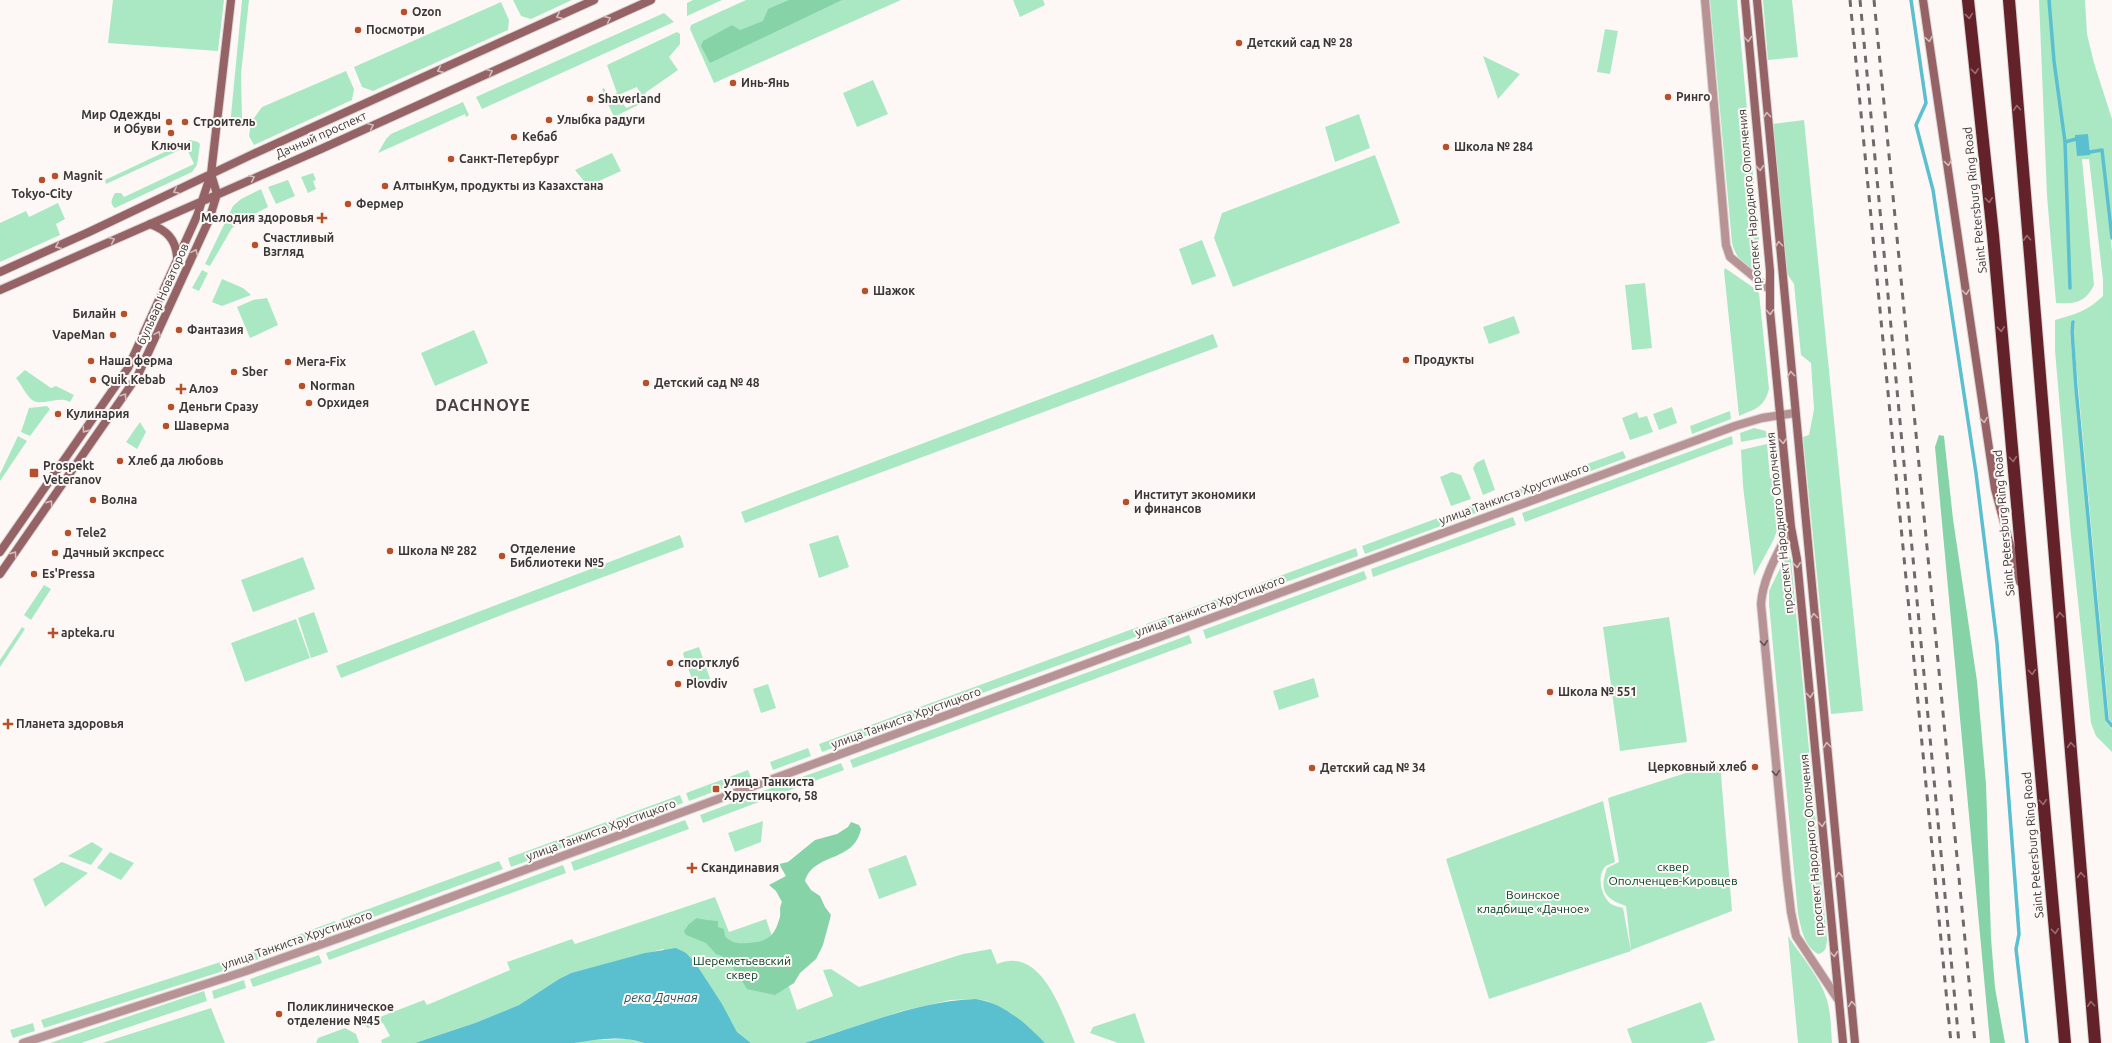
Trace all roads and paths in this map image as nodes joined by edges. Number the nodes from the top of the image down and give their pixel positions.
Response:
1 (231, 0) edge
2 (594, 0) edge
3 (651, 0) edge
4 (1705, 0) edge
5 (1745, 0) edge
6 (1756, 0) edge
7 (1924, 0) edge
8 (1968, 0) edge
9 (2009, 0) edge
10 (2017, 0) edge
11 (2013, 57) junction
12 (211, 174) junction
13 (217, 194) junction
14 (202, 200) junction
15 (150, 224) junction
16 (177, 261) junction
17 (0, 272) edge
18 (0, 290) edge
19 (1770, 290) junction
20 (1795, 413) junction
21 (1780, 415) junction
22 (1791, 527) junction
23 (0, 552) edge
24 (0, 574) edge
25 (2025, 604) junction
26 (1839, 1001) junction
27 (23, 1043) edge
28 (1843, 1043) edge
29 (1855, 1043) edge
30 (2064, 1043) edge
31 (2094, 1043) edge

1 - 12 main road, бульвар Новаторов
2 -> 12 main road, Дачный проспект
13 -> 3 main road, Дачный проспект
4 - 19 street
5 -> 19 main road, проспект Народного Ополчения
20 -> 6 main road, проспект Народного Ополчения
7 -> 25 main road
8 -> 25 highway, Saint Petersburg Ring Road
9 - 11 highway
10 - 11 highway
31 -> 11 highway
12 - 13 main road, бульвар Новаторов
12 - 14 main road, бульвар Новаторов
12 -> 17 main road, Дачный проспект
13 - 14 main road, Дачный проспект
24 -> 13 main road, бульвар Новаторов
14 - 15 main road, Дачный проспект
14 - 16 main road, бульвар Новаторов
15 - 16 main road
18 -> 15 main road, Дачный проспект
16 -> 23 main road, бульвар Новаторов
19 -> 21 main road, проспект Народного Ополчения
20 - 21 street, улица Танкиста Хрустицкого
29 -> 20 main road, проспект Народного Ополчения
21 -> 22 main road, проспект Народного Ополчения
21 - 27 street, улица Танкиста Хрустицкого
22 -> 26 main road, проспект Народного Ополчения
22 -> 26 street
25 -> 30 highway, Saint Petersburg Ring Road
26 - 28 main road, проспект Народного Ополчения

